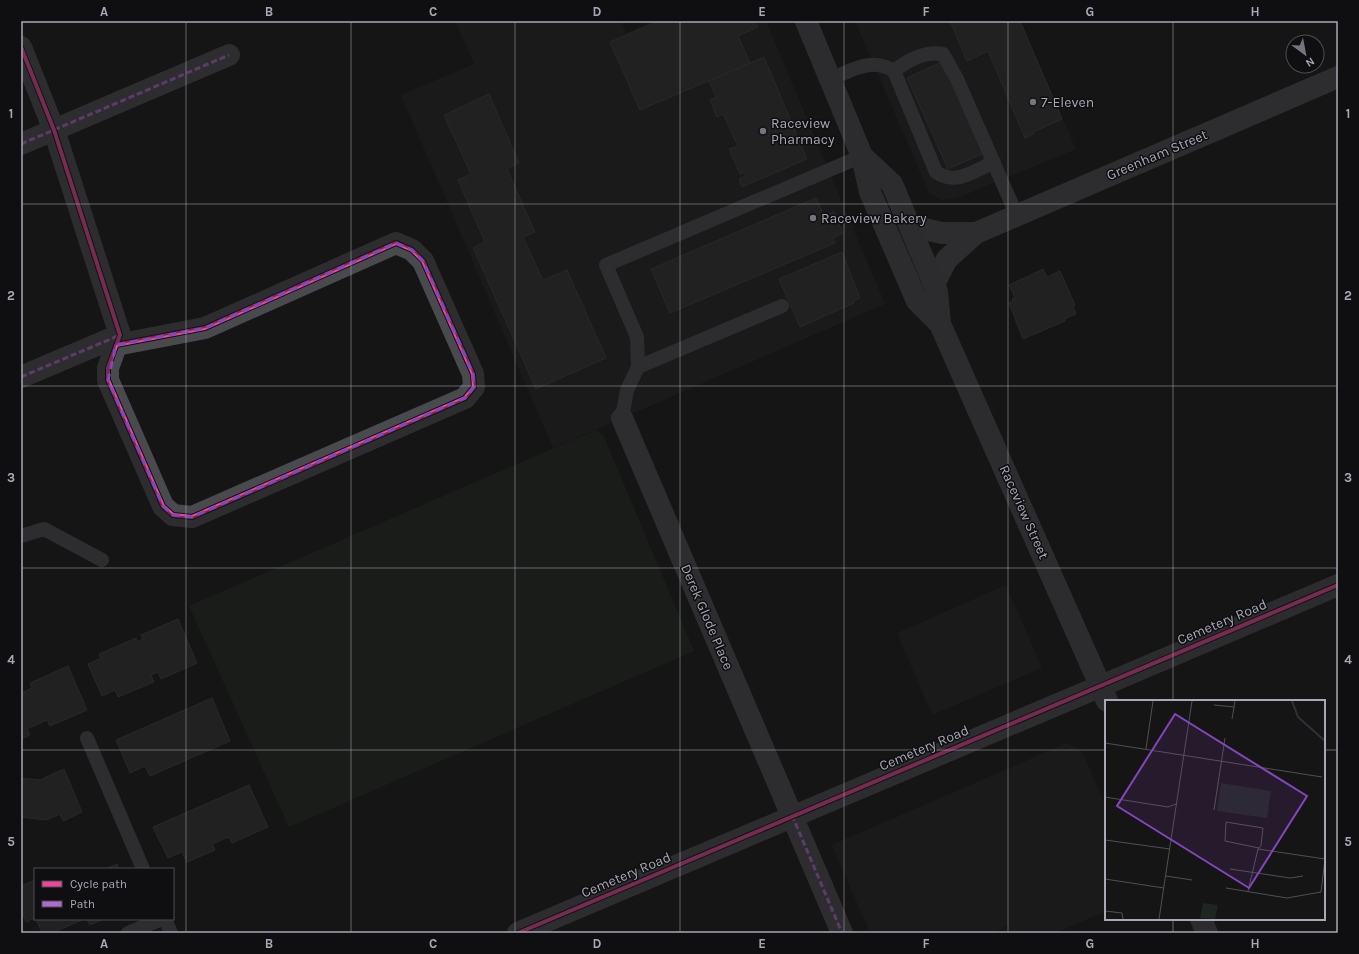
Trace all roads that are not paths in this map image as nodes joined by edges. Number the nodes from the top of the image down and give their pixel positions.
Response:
1 (806, 21) edge
2 (21, 47) edge
3 (229, 55) dead end
4 (894, 70) junction
5 (1338, 77) edge
6 (830, 79) junction
7 (54, 130) junction
8 (21, 144) edge
9 (862, 156) junction
10 (994, 162) junction
11 (1018, 216) junction
12 (911, 226) junction
13 (976, 233) junction
14 (934, 284) junction
15 (782, 306) dead end
16 (940, 324) junction
17 (118, 340) junction
18 (638, 367) junction
19 (21, 377) edge
20 (622, 418) joint
21 (21, 536) edge
22 (102, 560) dead end
23 (1338, 585) edge
24 (1104, 693) edge
25 (87, 738) dead end
26 (792, 816) junction
27 (143, 868) edge
28 (160, 920) edge
29 (165, 920) edge
30 (1201, 920) edge
31 (128, 933) edge
32 (171, 933) edge
33 (518, 933) edge
34 (842, 933) edge
35 (1207, 933) edge

1 - 6 street, Raceview Street
2 - 7 street
3 - 7 street
4 - 6 lane
4 - 10 lane
4 - 10 lane
5 - 11 street, Greenham Street
6 - 9 street, Raceview Street
7 - 8 street
7 - 17 street
9 - 12 street, Raceview Street
9 - 16 street, Raceview Street
9 - 18 lane
10 - 11 lane
11 - 13 street, Greenham Street
12 - 13 street, Greenham Street
12 - 14 street, Raceview Street
13 - 14 street, Greenham Street
14 - 16 street, Raceview Street
15 - 18 lane
16 - 24 street, Raceview Street
17 - 17 street
17 - 19 street
18 - 20 lane
20 - 26 street, Derek Glode Place
21 - 22 lane
23 - 24 street, Cemetery Road
24 - 26 street, Cemetery Road
25 - 27 lane
26 - 33 street, Cemetery Road
26 - 34 street, Derek Glode Place
28 - 31 lane
29 - 32 lane
30 - 35 street

